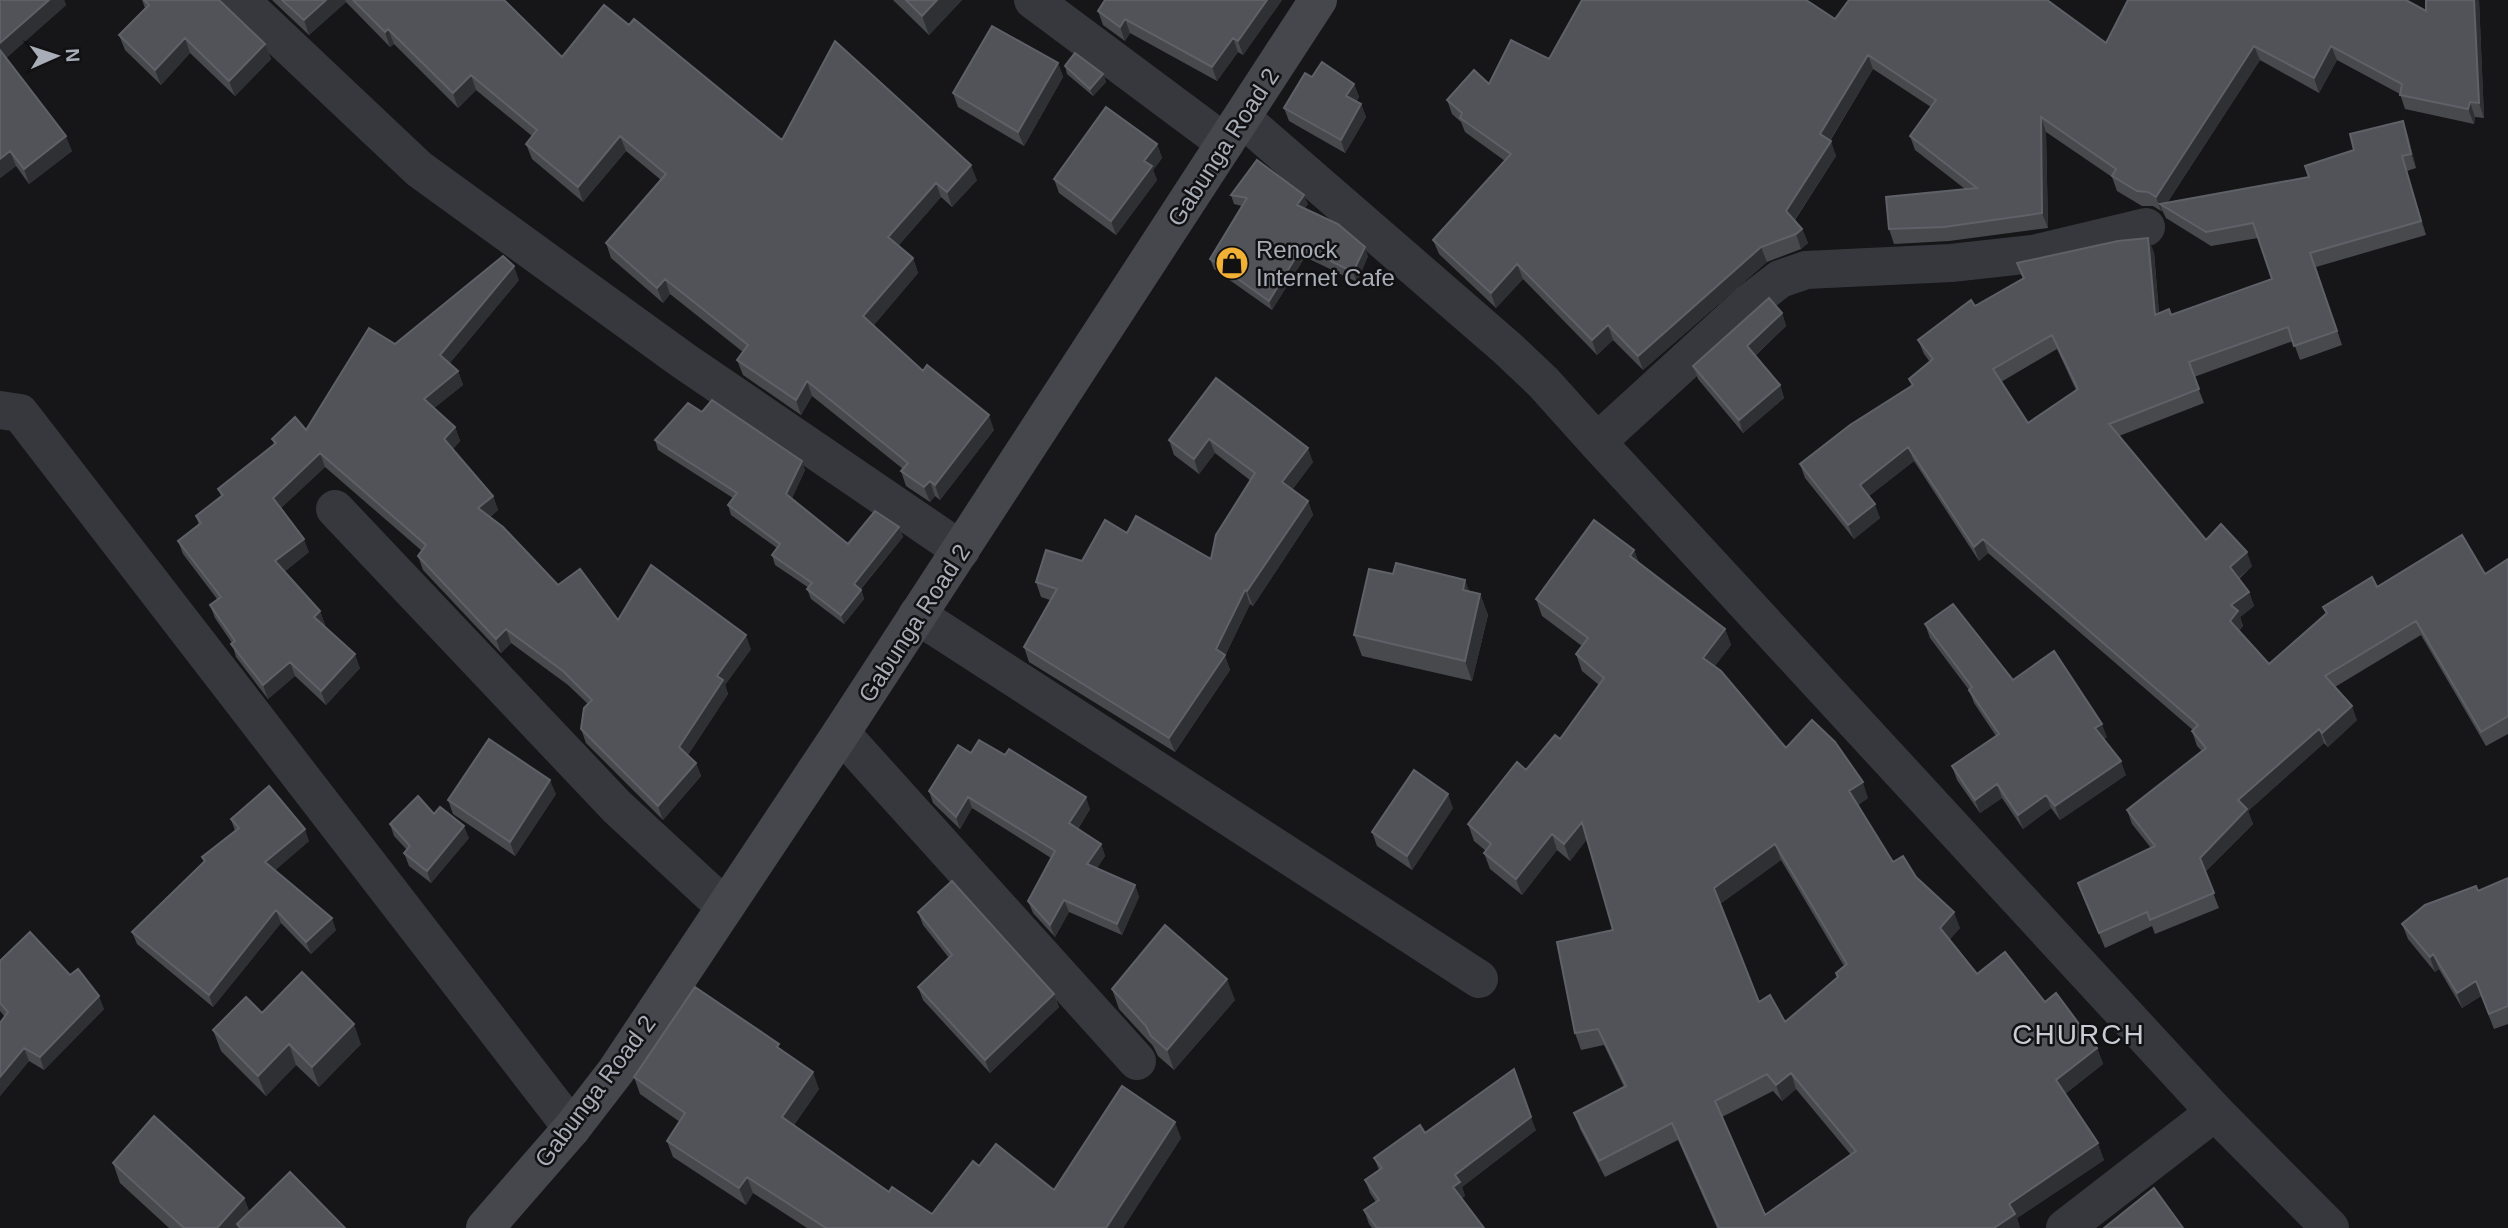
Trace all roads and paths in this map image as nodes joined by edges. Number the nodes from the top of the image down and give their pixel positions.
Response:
1 (240, 0) edge
2 (1033, 0) edge
3 (1318, 0) edge
4 (1233, 131) junction
5 (2146, 227) dead end
6 (0, 410) edge
7 (1597, 442) junction
8 (335, 509) dead end
9 (961, 550) junction
10 (918, 615) junction
11 (841, 733) junction
12 (725, 907) junction
13 (1479, 979) dead end
14 (1137, 1061) dead end
15 (2215, 1112) junction
16 (572, 1128) junction
17 (485, 1228) edge
18 (2065, 1228) edge
19 (2330, 1228) edge

1 - 9 street
2 - 4 street
3 - 4 street, Gabunga Road 2
4 - 7 street
4 - 9 street, Gabunga Road 2
5 - 7 street
6 - 16 street
7 - 15 street
8 - 12 street
9 - 10 street, Gabunga Road 2
10 - 11 street, Gabunga Road 2
10 - 13 street
11 - 12 street, Gabunga Road 2
11 - 14 street
12 - 16 street, Gabunga Road 2
15 - 18 street
15 - 19 street
16 - 17 street, Gabunga Road 2

